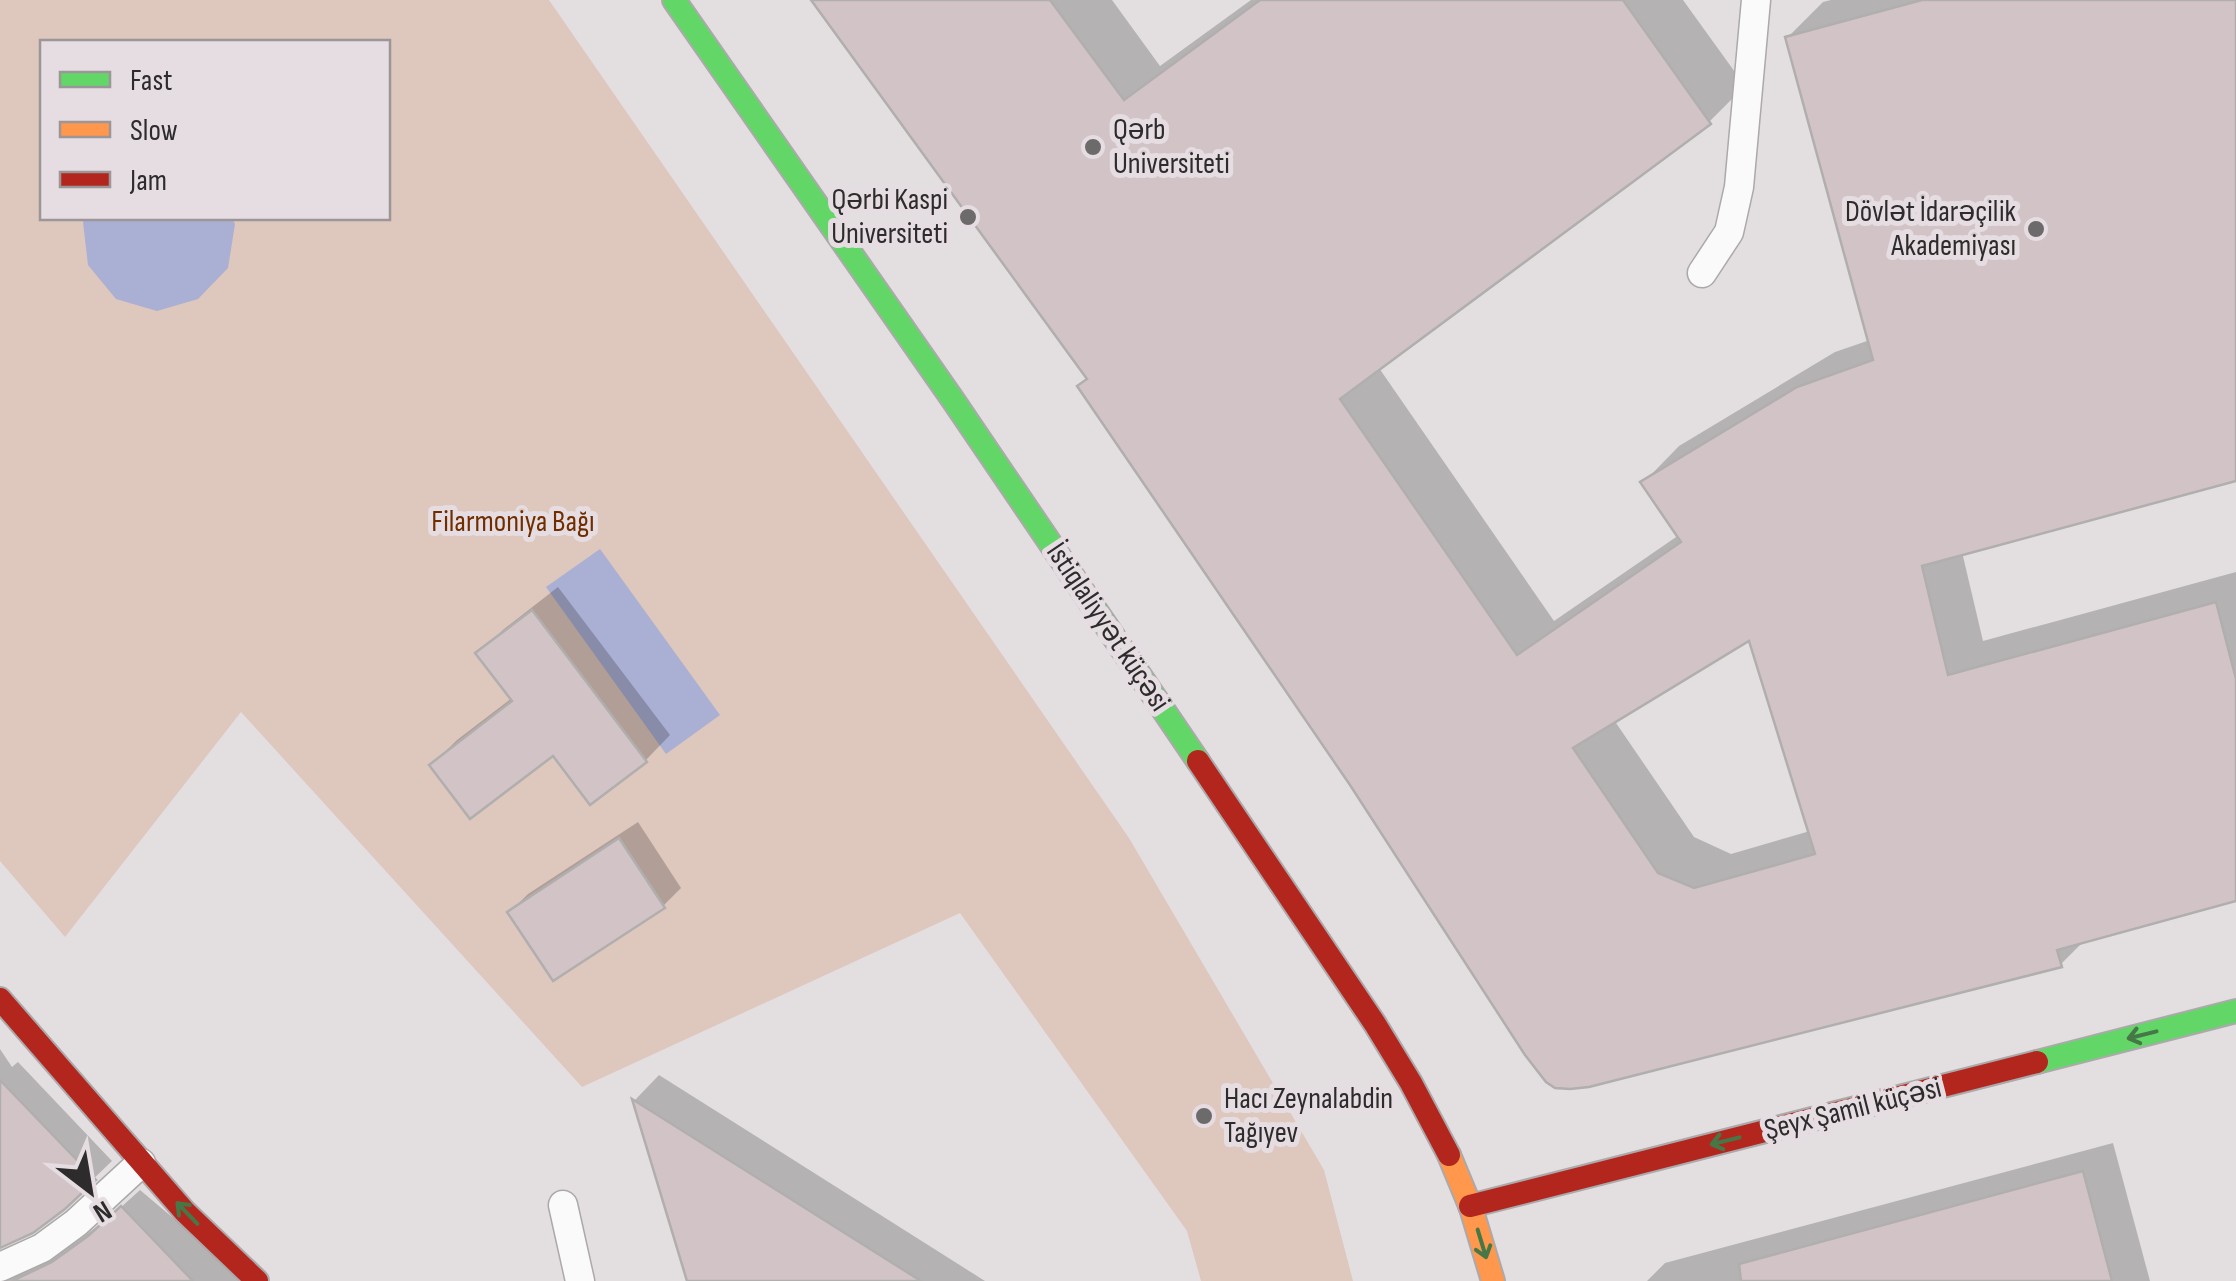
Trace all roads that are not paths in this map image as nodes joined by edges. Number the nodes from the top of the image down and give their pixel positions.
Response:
1 (674, 0) edge
2 (1756, 0) edge
3 (1702, 273) dead end
4 (0, 999) edge
5 (2236, 1012) edge
6 (141, 1163) junction
7 (563, 1205) dead end
8 (1470, 1206) junction
9 (0, 1267) edge
10 (257, 1281) edge
11 (580, 1281) edge
12 (1493, 1281) edge

1 - 8 main road, İstiqlaliyyət küçəsi
2 - 3 lane
4 - 6 main road
5 -> 8 main road, Şeyx Şamil küçəsi
6 - 9 lane
10 -> 6 main road
7 - 11 lane
8 -> 12 main road, İstiqlaliyyət küçəsi

